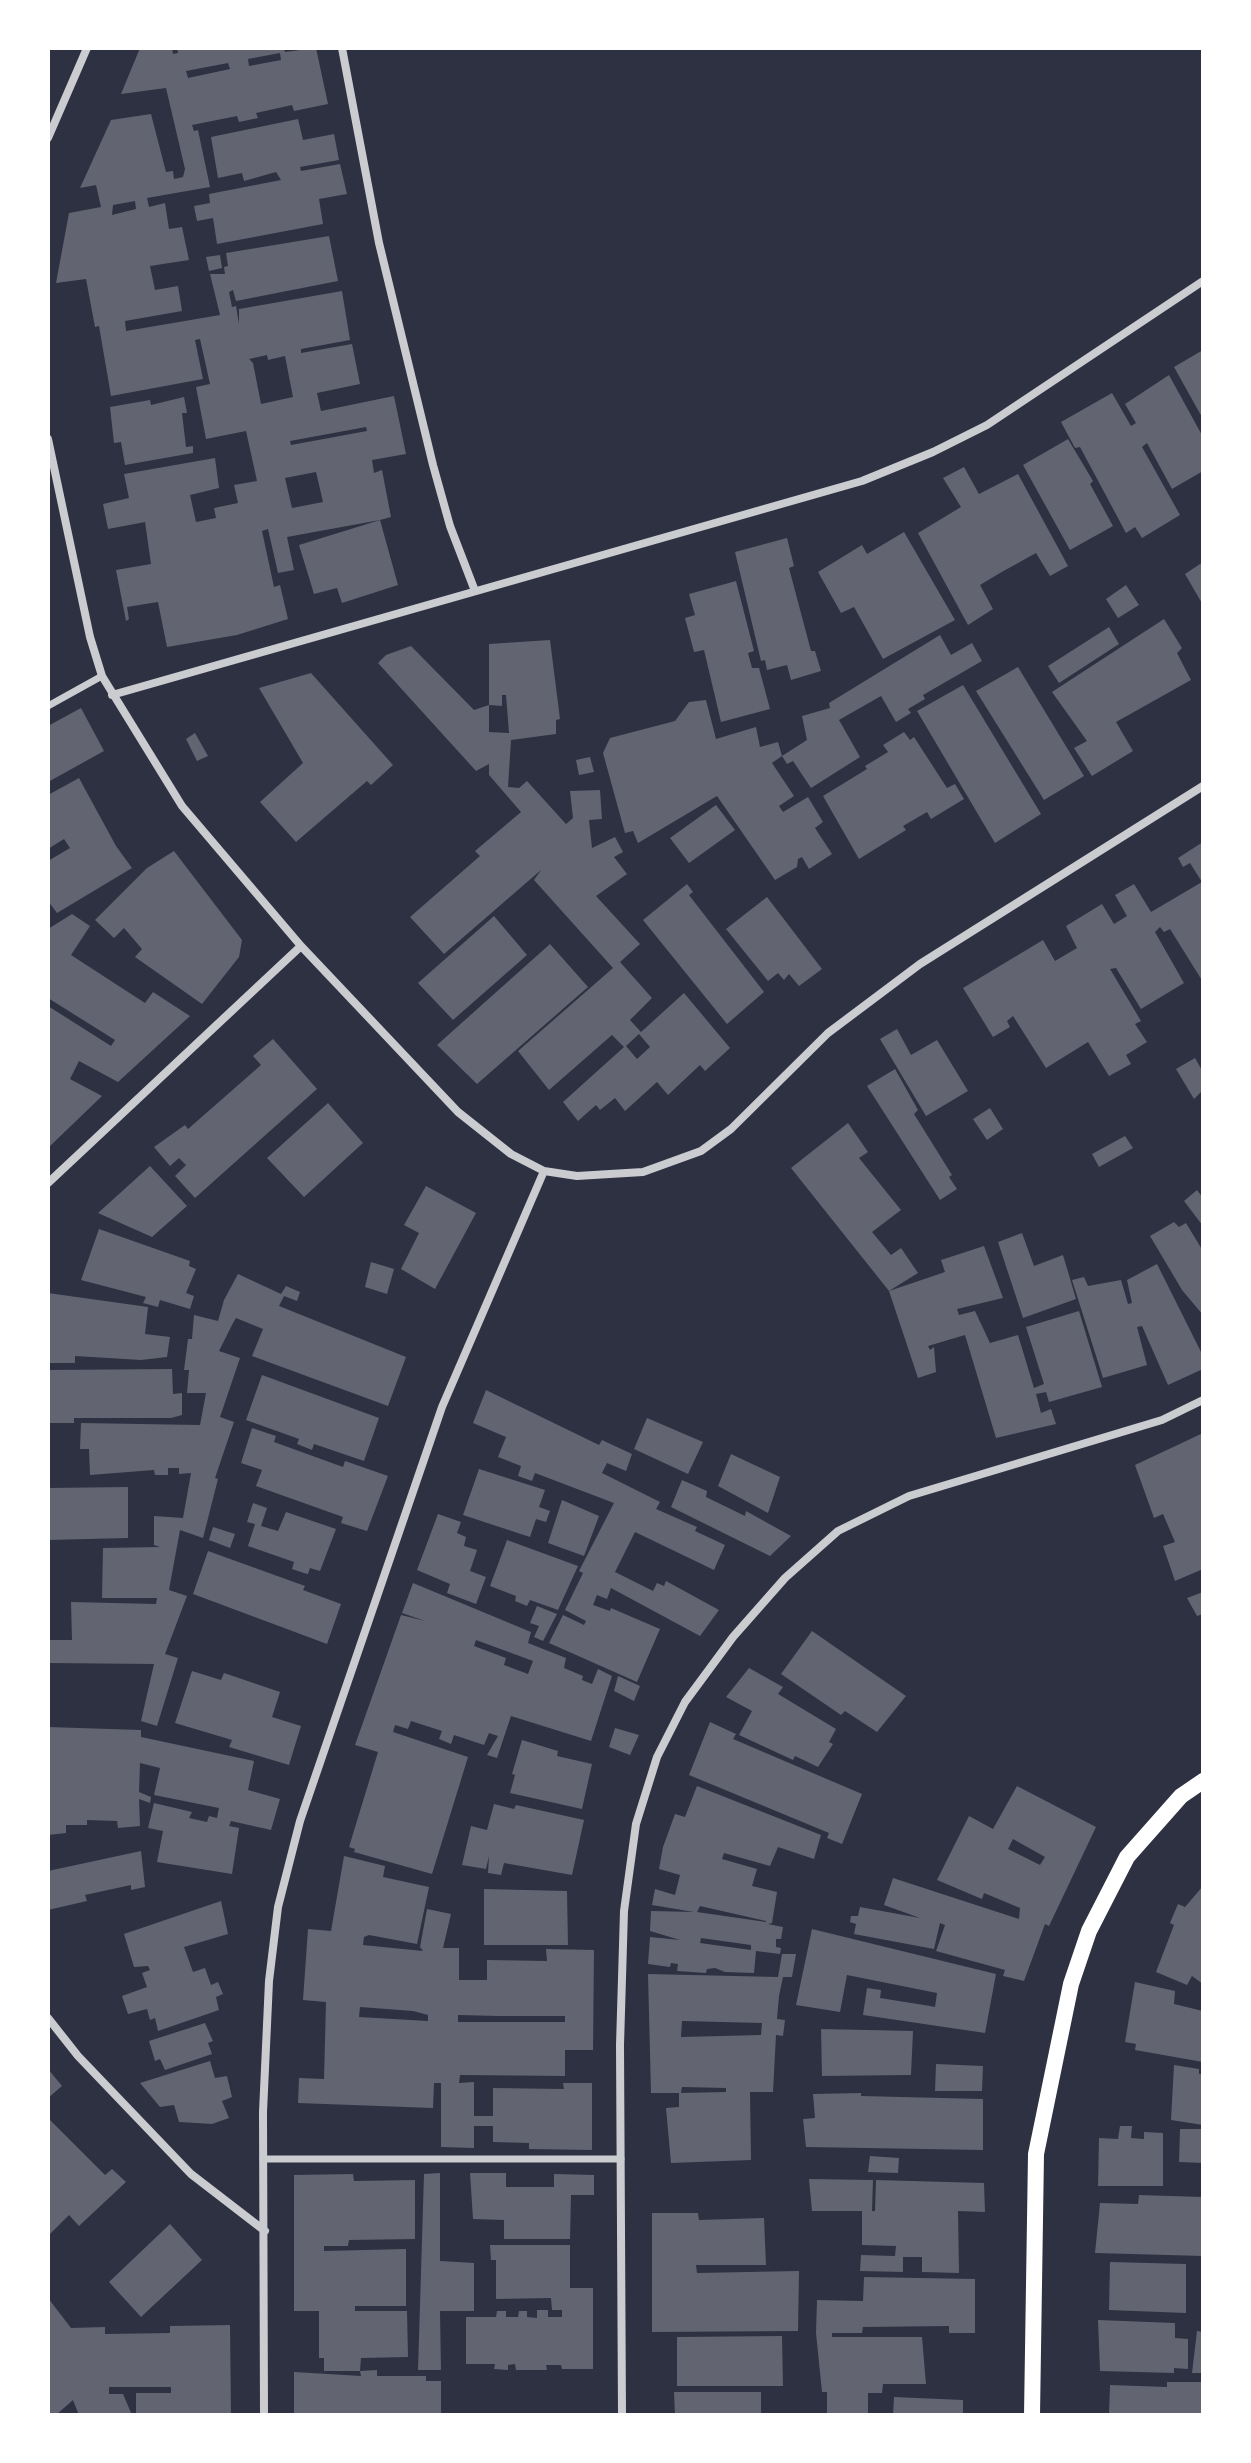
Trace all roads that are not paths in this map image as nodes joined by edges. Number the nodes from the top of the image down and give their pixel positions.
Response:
1 (87, 48) edge
2 (342, 48) edge
3 (48, 138) edge
4 (1203, 281) edge
5 (48, 439) edge
6 (475, 591) junction
7 (102, 676) junction
8 (112, 695) junction
9 (48, 706) edge
10 (1203, 786) edge
11 (301, 946) junction
12 (544, 1171) junction
13 (48, 1183) edge
14 (1203, 1400) edge
15 (1203, 1781) edge
16 (48, 2018) edge
17 (263, 2159) junction
18 (621, 2159) junction
19 (265, 2231) junction
20 (264, 2415) edge
21 (622, 2415) edge
22 (1032, 2415) edge

1 - 3 street
2 - 6 street
4 - 6 street
5 - 7 street
6 - 8 street
7 - 8 street
7 - 9 street
8 - 11 street
10 - 12 street
11 - 12 street
11 - 13 street
12 - 17 street
14 - 18 street
15 - 22 main road
16 - 19 street
17 - 18 street
17 - 19 street
18 - 21 street
19 - 20 street

